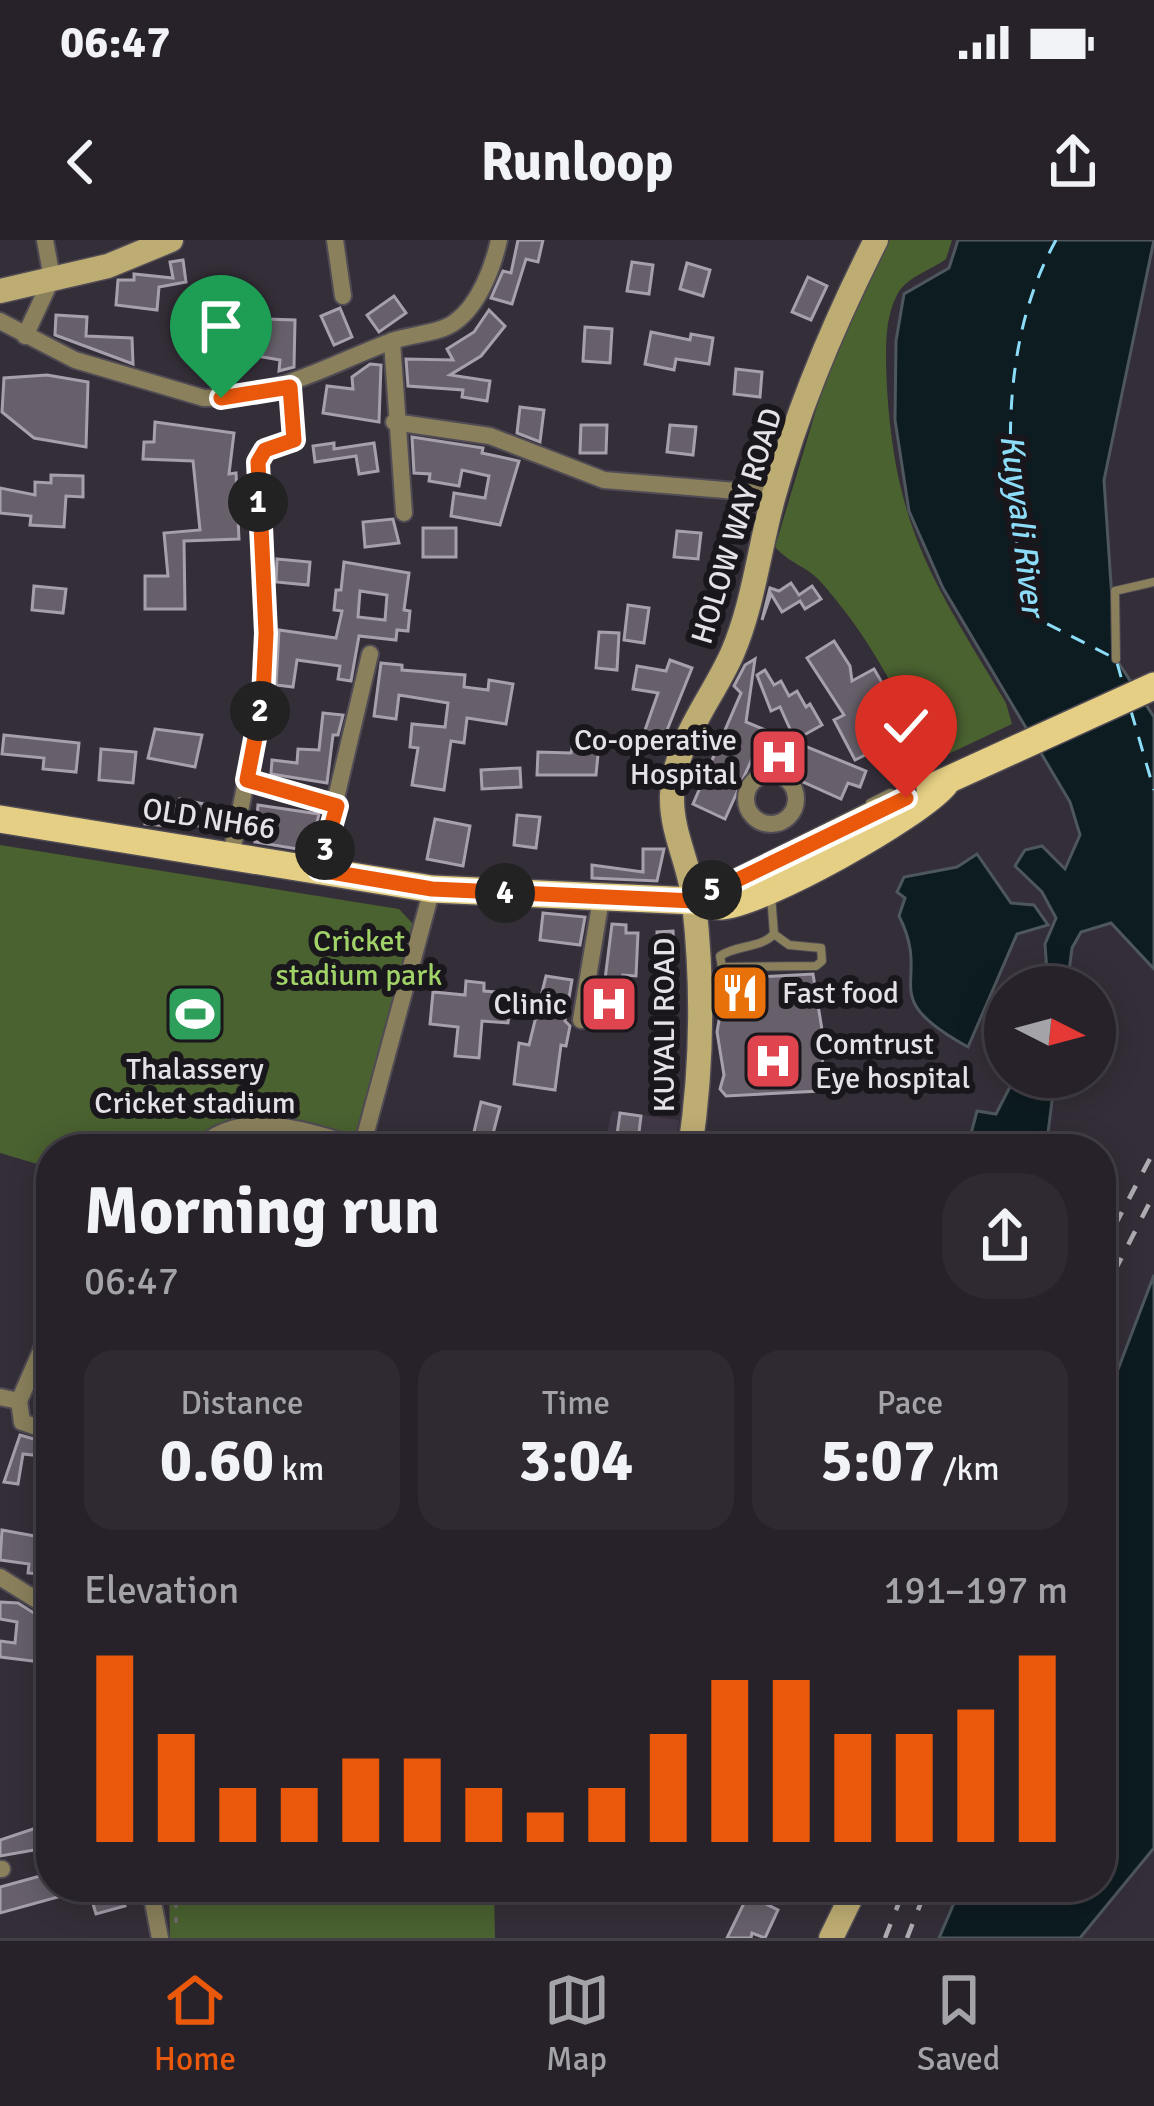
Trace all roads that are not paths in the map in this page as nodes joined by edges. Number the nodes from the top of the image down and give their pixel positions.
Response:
1 (45, 240) edge
2 (171, 240) edge
3 (334, 240) edge
4 (499, 240) edge
5 (876, 240) edge
6 (52, 278) junction
7 (0, 291) edge
8 (343, 296) dead end
9 (0, 321) edge
10 (25, 336) junction
11 (392, 341) junction
12 (290, 387) junction
13 (394, 422) junction
14 (774, 494) junction
15 (404, 513) dead end
16 (1154, 582) edge
17 (370, 653) dead end
18 (1116, 659) dead end
19 (1154, 686) edge
20 (247, 780) junction
21 (945, 784) junction
22 (337, 806) junction
23 (0, 819) edge
24 (769, 824) dead end
25 (231, 856) junction
26 (783, 867) junction
27 (319, 870) junction
28 (432, 889) junction
29 (601, 899) junction
30 (694, 901) junction
31 (774, 934) junction
32 (581, 1020) dead end
33 (217, 1134) edge
34 (314, 1134) edge
35 (366, 1134) edge
36 (692, 1134) edge
37 (36, 1362) edge
38 (0, 1396) edge
39 (19, 1401) junction
40 (36, 1427) edge
41 (0, 1577) edge
42 (36, 1600) edge
43 (154, 1902) edge
44 (849, 1902) edge
45 (160, 1938) edge
46 (831, 1938) edge

1 - 6 street
2 - 6 street
3 - 8 street
4 - 11 street
5 - 14 street, HOLOW WAY ROAD
6 - 7 street
6 - 10 street
9 - 10 street
10 - 12 street
11 - 12 street
11 - 13 street
12 - 20 street
13 - 14 street
13 - 15 street
14 - 30 street, HOLOW WAY ROAD
16 - 18 lane
17 - 22 street
19 - 21 main road, OLD NH66
20 - 22 street
20 - 25 street
21 - 26 main road, OLD NH66
21 - 26 main road, OLD NH66
22 - 27 street
23 - 25 main road, OLD NH66
24 - 26 street
25 - 27 main road, OLD NH66
26 - 30 main road, OLD NH66
26 - 31 lane
27 - 28 main road, OLD NH66
28 - 29 main road, OLD NH66
28 - 35 street
29 - 30 main road, OLD NH66
29 - 32 street
30 - 36 street, KUYALI ROAD
31 - 31 lane
33 - 34 street
37 - 39 street
38 - 39 street
39 - 40 street
41 - 42 street
43 - 45 street
44 - 46 street

